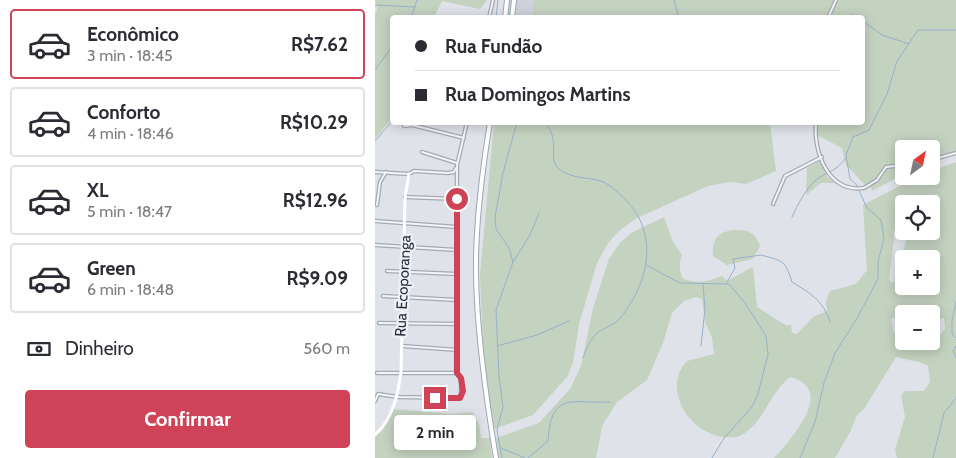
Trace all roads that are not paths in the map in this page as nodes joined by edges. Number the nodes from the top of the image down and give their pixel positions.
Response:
1 (493, 0) edge
2 (507, 0) edge
3 (514, 0) edge
4 (836, 0) edge
5 (490, 15) edge
6 (505, 15) edge
7 (512, 15) edge
8 (829, 15) edge
9 (466, 125) edge
10 (490, 125) edge
11 (816, 125) edge
12 (405, 126) dead end
13 (464, 138) junction
14 (422, 152) dead end
15 (956, 153) edge
16 (821, 157) junction
17 (940, 157) edge
18 (457, 164) junction
19 (895, 166) edge
20 (375, 172) edge
21 (386, 172) junction
22 (409, 174) junction
23 (405, 196) junction
24 (457, 199) junction
25 (377, 204) dead end
26 (773, 204) dead end
27 (375, 220) edge
28 (406, 221) junction
29 (457, 226) junction
30 (375, 245) edge
31 (406, 247) junction
32 (457, 250) junction
33 (387, 271) dead end
34 (405, 272) junction
35 (457, 274) junction
36 (383, 296) dead end
37 (403, 296) junction
38 (457, 300) junction
39 (401, 322) junction
40 (379, 323) dead end
41 (458, 324) junction
42 (400, 346) junction
43 (458, 350) junction
44 (401, 372) junction
45 (377, 373) dead end
46 (457, 374) junction
47 (397, 397) junction
48 (375, 401) edge
49 (375, 435) edge
50 (496, 458) edge

1 - 5 street
2 - 6 main road
3 - 7 main road
4 - 8 street
9 - 13 street
10 - 50 main road
11 - 16 street
12 - 13 street
13 - 18 street
14 - 18 street
15 - 17 street
16 - 19 street
16 - 26 street
18 - 22 street
18 - 24 street
20 - 21 street
21 - 22 street
21 - 25 street
22 - 23 street, Rua Ecoporanga
23 - 24 street
23 - 28 street, Rua Ecoporanga
24 - 29 street
27 - 28 street
28 - 29 street
28 - 31 street, Rua Ecoporanga
29 - 32 street
30 - 31 street
31 - 32 street
31 - 34 street, Rua Ecoporanga
32 - 35 street
33 - 34 street
34 - 35 street
34 - 37 street, Rua Ecoporanga
35 - 38 street
36 - 37 street
37 - 38 street
37 - 39 street, Rua Ecoporanga
38 - 41 street
39 - 40 street
39 - 41 street
39 - 42 street, Rua Ecoporanga
41 - 43 street
42 - 43 street
42 - 44 street, Rua Ecoporanga
43 - 46 street
44 - 45 street
44 - 46 street
44 - 47 street, Rua Ecoporanga
46 - 47 street
47 - 48 street
47 - 49 street, Rua Ecoporanga

